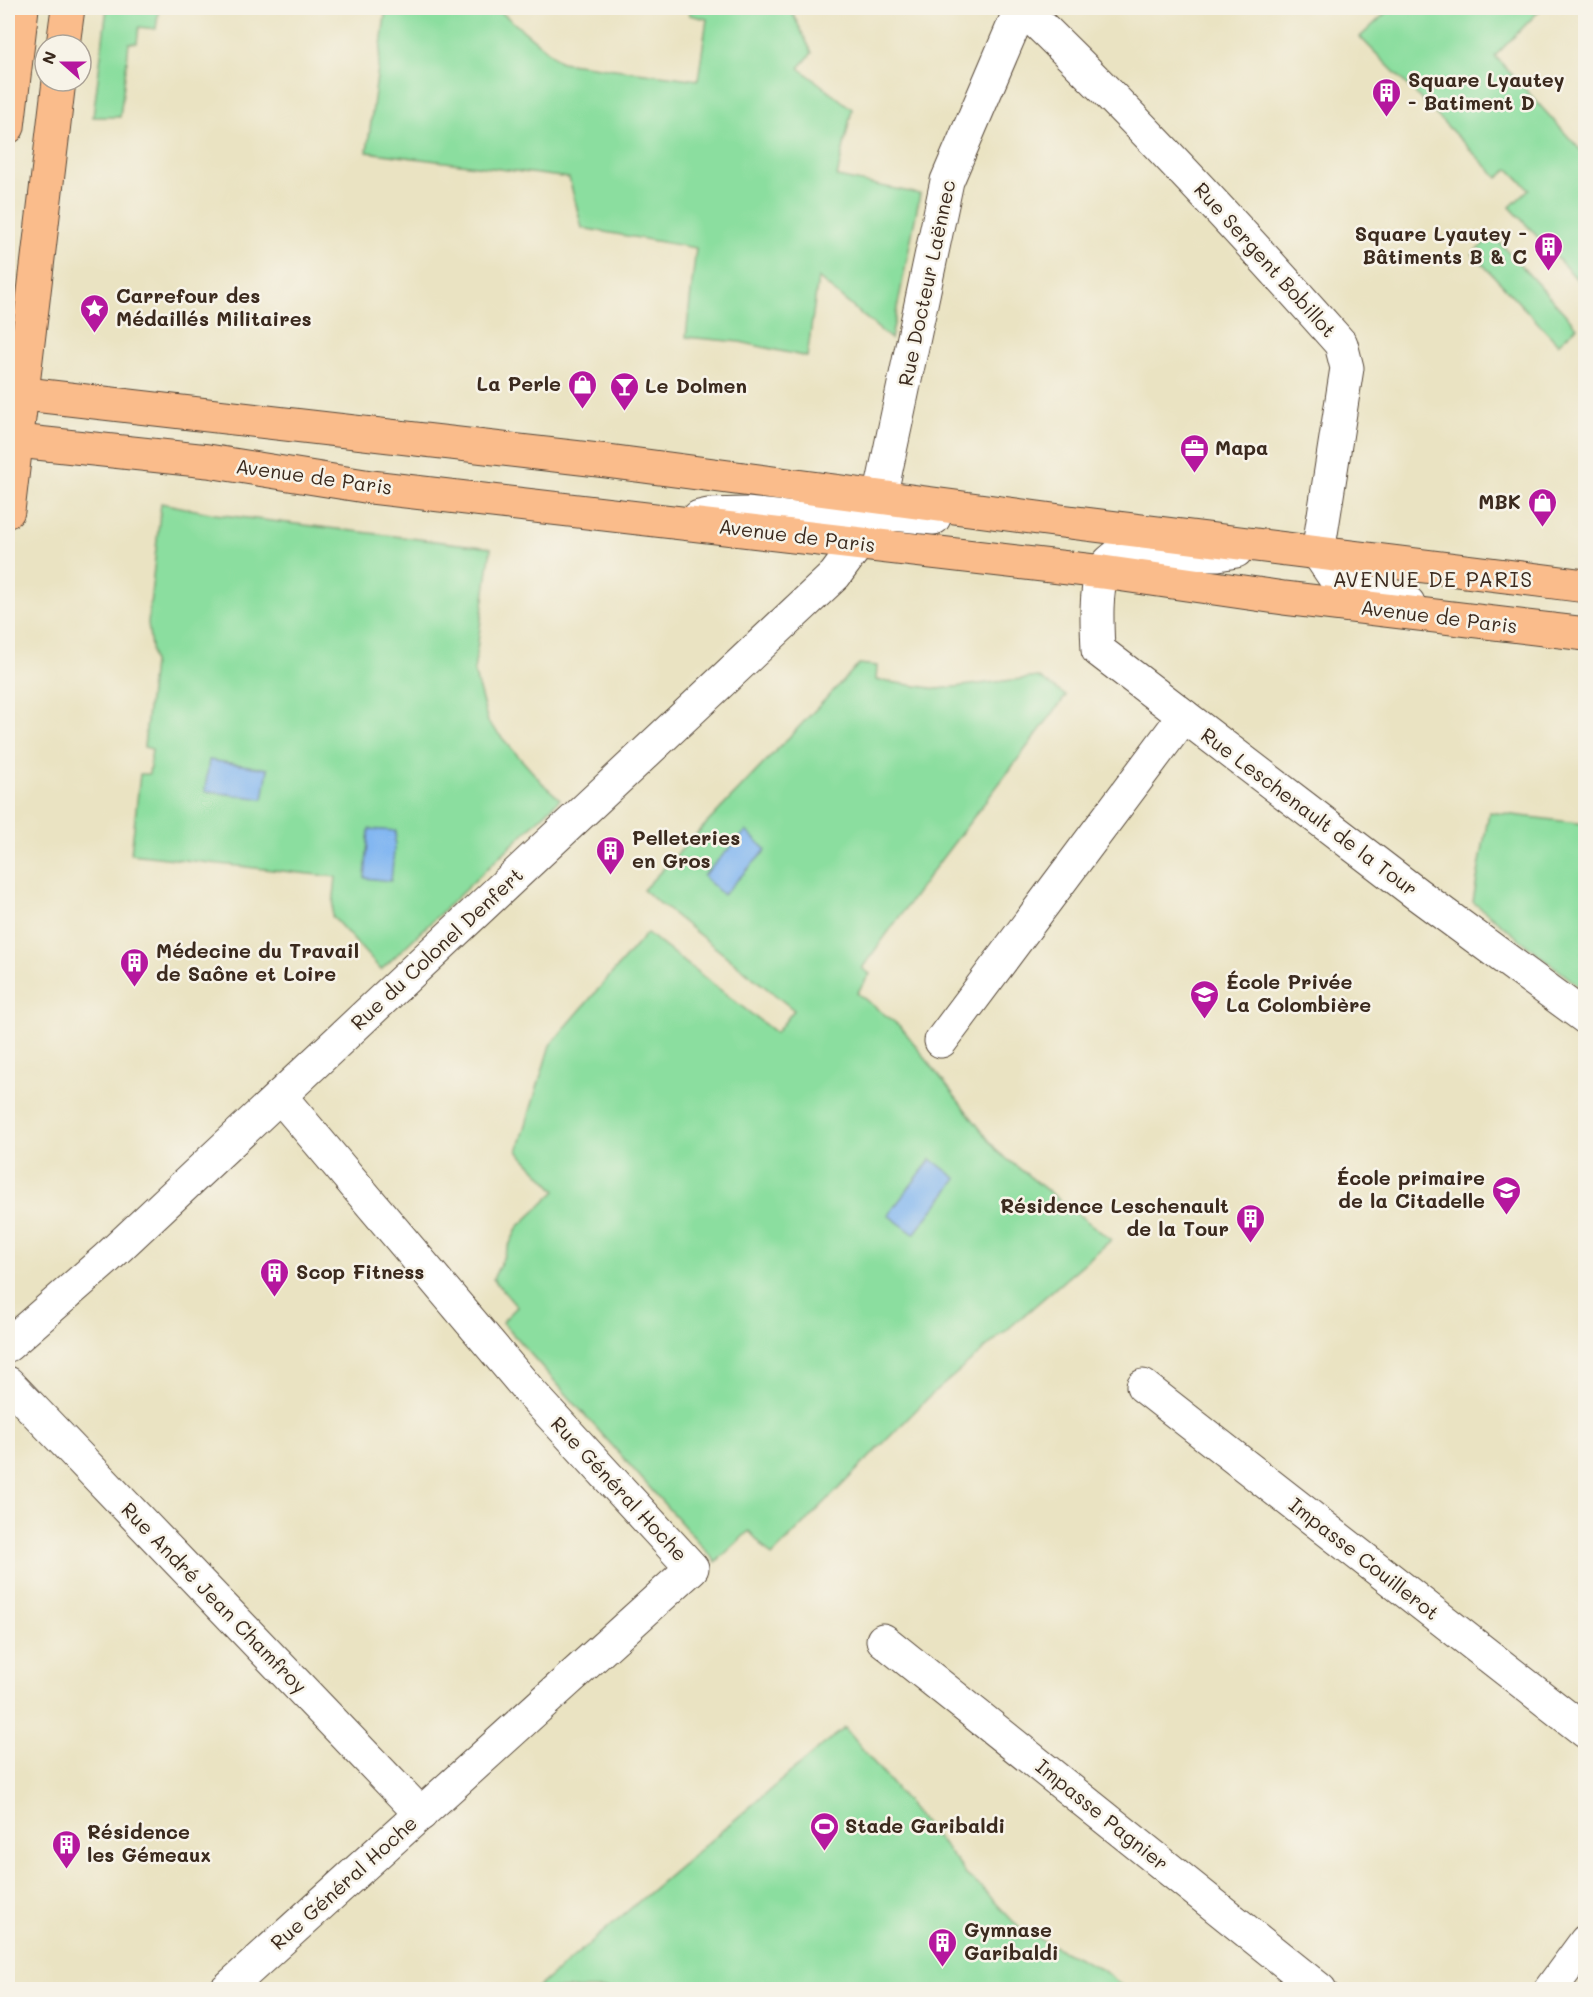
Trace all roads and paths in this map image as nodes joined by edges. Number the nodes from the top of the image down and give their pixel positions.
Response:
1 (22, 8) edge
2 (68, 8) edge
3 (1022, 8) edge
4 (65, 33) edge
5 (57, 93) edge
6 (8, 127) edge
7 (14, 393) edge
8 (11, 440) edge
9 (880, 498) junction
10 (8, 510) edge
11 (1013, 515) junction
12 (681, 523) junction
13 (858, 543) junction
14 (1270, 546) junction
15 (1318, 553) junction
16 (1102, 572) junction
17 (1586, 586) edge
18 (1467, 620) junction
19 (1586, 634) edge
20 (1184, 716) junction
21 (1586, 1018) edge
22 (941, 1041) dead end
23 (279, 1096) junction
24 (8, 1345) edge
25 (8, 1383) edge
26 (1143, 1386) dead end
27 (883, 1640) dead end
28 (1586, 1732) edge
29 (421, 1814) junction
30 (1586, 1941) edge
31 (226, 1989) edge
32 (1320, 1989) edge
33 (1550, 1989) edge

1 - 6 main road
2 - 4 main road
3 - 9 street, Rue Docteur Laënnec
3 - 15 street, Rue Sergent Bobillot
5 - 7 main road
7 - 8 main road
7 - 9 main road
8 - 10 main road
8 - 12 main road, Avenue de Paris
9 - 11 main road
9 - 12 street
11 - 13 street, Rue du Colonel Denfert
11 - 14 main road
12 - 13 main road, Avenue de Paris
13 - 16 main road, Avenue de Paris
13 - 23 street, Rue du Colonel Denfert
14 - 15 main road
14 - 16 street
15 - 17 main road
15 - 18 street
16 - 18 main road, Avenue de Paris
16 - 20 street, Rue Leschenault de la Tour
18 - 19 main road, Avenue de Paris
20 - 21 street, Rue Leschenault de la Tour
20 - 22 street
23 - 24 street, Rue du Colonel Denfert
23 - 29 street, Rue Général Hoche
25 - 29 street, Rue André Jean Chamfroy
26 - 28 street, Impasse Couillerot
27 - 32 street, Impasse Pagnier
29 - 31 street, Rue Général Hoche
30 - 33 street

